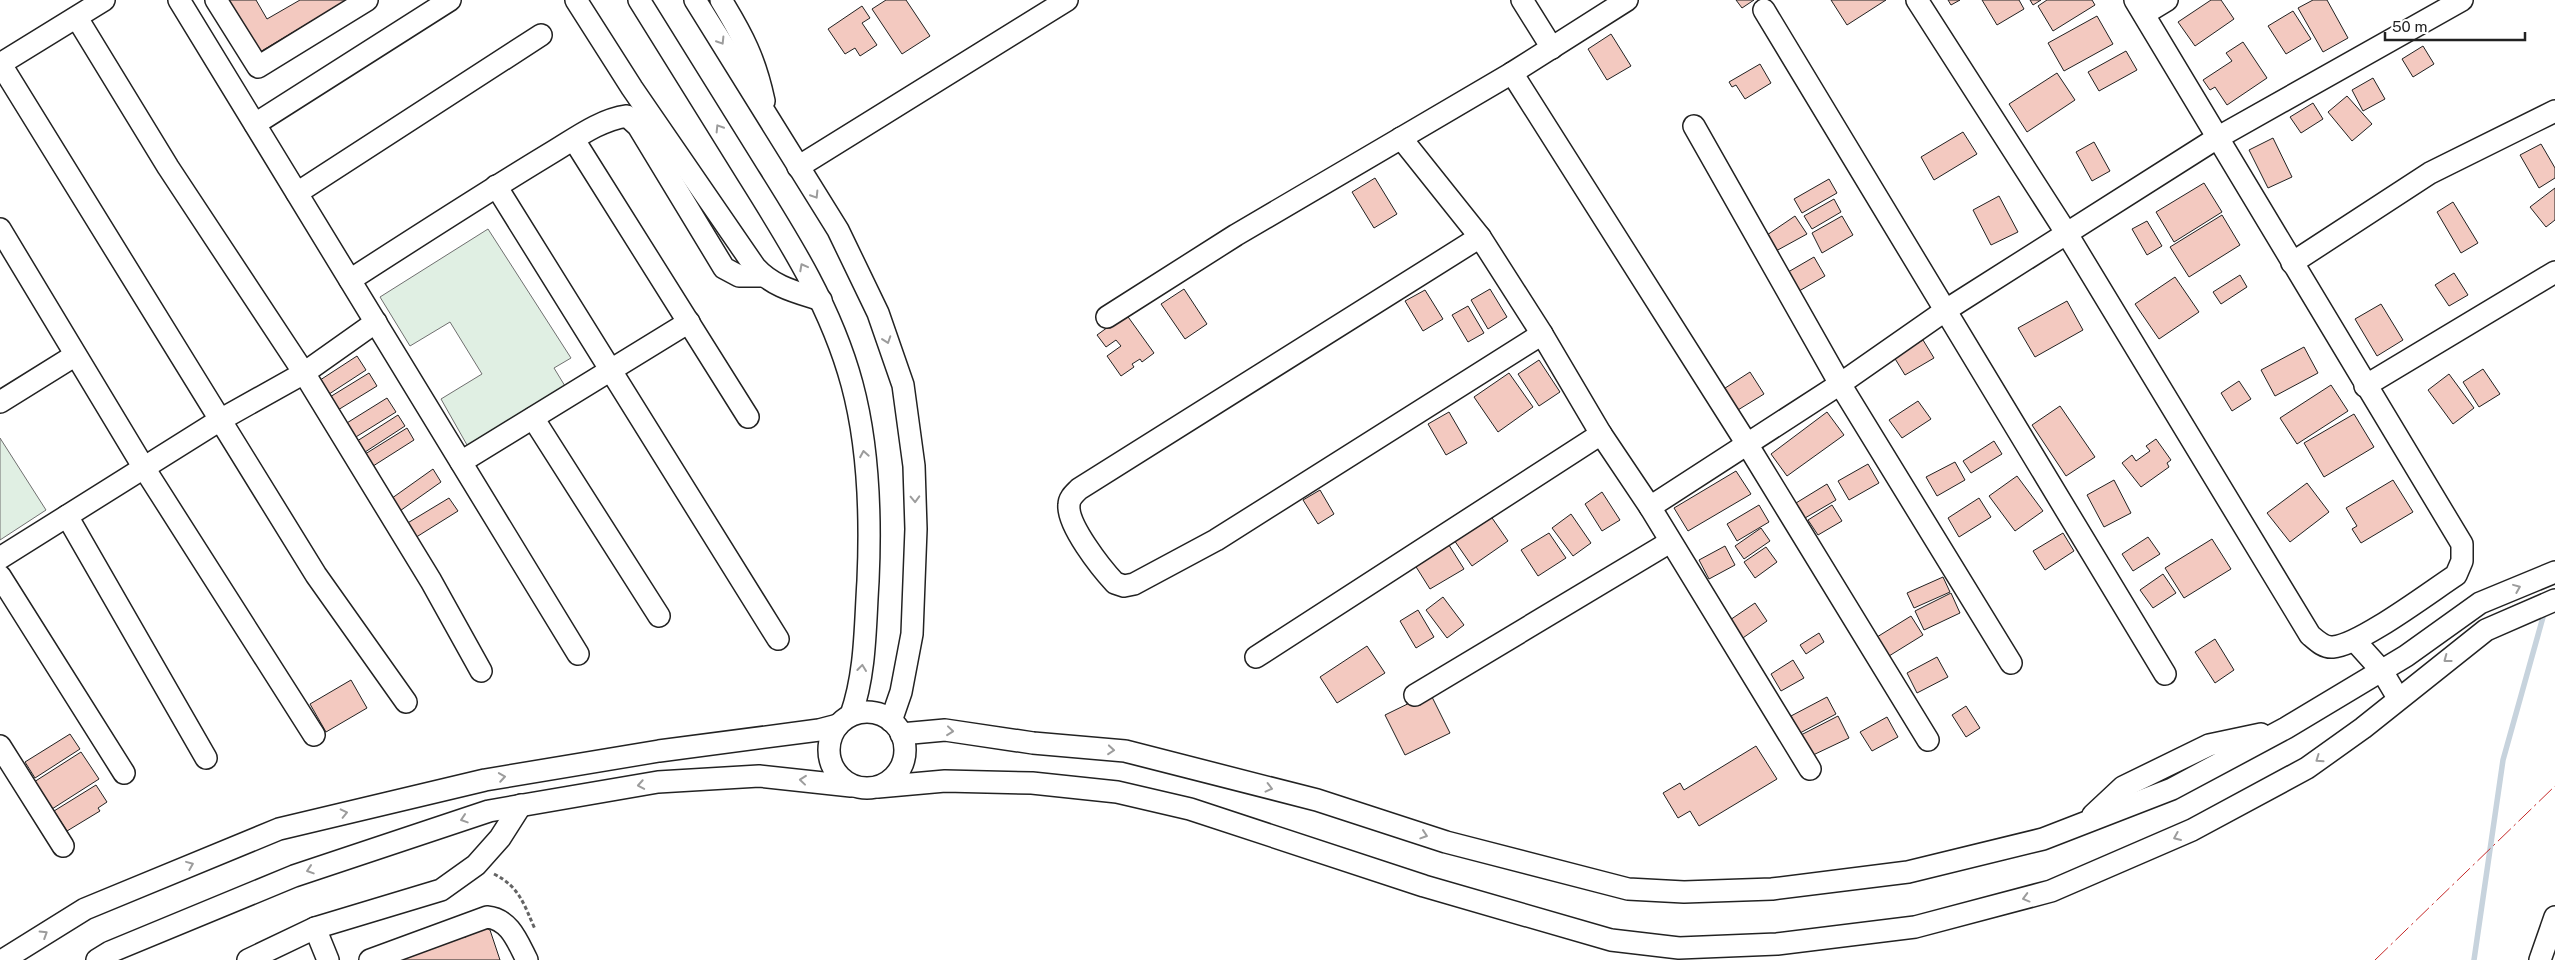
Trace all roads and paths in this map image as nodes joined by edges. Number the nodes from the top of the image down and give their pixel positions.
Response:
1 (103, 0) edge
2 (179, 0) edge
3 (216, 0) edge
4 (367, 0) edge
5 (450, 0) edge
6 (576, 0) edge
7 (639, 0) edge
8 (695, 0) edge
9 (721, 0) edge
10 (1067, 0) edge
11 (1522, 0) edge
12 (1627, 0) edge
13 (1917, 0) edge
14 (2167, 0) edge
15 (2462, 0) edge
16 (2140, 7) edge
17 (1764, 10) dead end
18 (77, 18) junction
19 (541, 35) dead end
20 (1552, 48) junction
21 (0, 64) edge
22 (258, 66) junction
23 (1512, 73) junction
24 (232, 87) junction
25 (2555, 111) edge
26 (767, 116) junction
27 (255, 124) junction
28 (1694, 126) dead end
29 (1401, 138) junction
30 (2218, 138) junction
31 (574, 140) junction
32 (798, 167) junction
33 (496, 186) junction
34 (297, 193) junction
35 (0, 229) edge
36 (2067, 234) junction
37 (1480, 237) junction
38 (2292, 263) junction
39 (2555, 272) edge
40 (763, 276) junction
41 (350, 280) junction
42 (821, 300) junction
43 (1946, 310) junction
44 (1107, 317) dead end
45 (376, 322) junction
46 (689, 322) junction
47 (1542, 334) junction
48 (74, 356) junction
49 (611, 370) junction
50 (304, 373) junction
51 (1840, 384) junction
52 (2365, 386) junction
53 (0, 402) edge
54 (748, 417) dead end
55 (533, 418) junction
56 (220, 420) junction
57 (1601, 434) junction
58 (1747, 444) junction
59 (461, 462) junction
60 (144, 468) junction
61 (1650, 506) junction
62 (67, 516) junction
63 (1670, 542) junction
64 (0, 558) edge
65 (2555, 572) edge
66 (0, 576) edge
67 (2555, 600) edge
68 (659, 616) dead end
69 (778, 639) dead end
70 (2355, 641) junction
71 (578, 654) dead end
72 (1256, 657) dead end
73 (2011, 662) dead end
74 (481, 671) dead end
75 (2382, 671) junction
76 (2165, 674) dead end
77 (1415, 695) dead end
78 (2398, 698) junction
79 (406, 702) dead end
80 (844, 720) junction
81 (896, 727) junction
82 (314, 735) dead end
83 (1928, 740) dead end
84 (0, 746) edge
85 (206, 758) dead end
86 (1810, 769) dead end
87 (124, 773) dead end
88 (851, 786) junction
89 (878, 787) junction
90 (522, 805) junction
91 (62, 846) dead end
92 (476, 865) junction
93 (2555, 917) edge
94 (315, 928) junction
95 (538, 935) dead end
96 (287, 951) edge
97 (2, 960) edge
98 (97, 960) edge
99 (248, 960) edge
100 (328, 960) edge
101 (370, 960) edge
102 (527, 960) edge
103 (2540, 960) edge

1 - 18 street
2 - 24 street
3 - 22 street
4 - 22 street
5 - 27 street
6 - 40 street
42 -> 7 street
8 -> 26 street
9 - 26 street
10 - 32 street
11 - 20 street
12 - 20 street
13 - 36 street
14 - 16 street
15 - 30 street
16 - 30 street
17 - 43 street
18 - 21 street
18 - 50 street
19 - 34 street
20 - 23 street
21 - 56 street
22 - 24 street
23 - 29 street
23 - 58 street
24 - 27 street
25 - 38 street
26 - 32 street
27 - 34 street
28 - 51 street
29 - 37 street
29 - 44 street
30 - 36 street
30 - 38 street
31 - 33 street
31 - 40 street
31 - 46 street
32 -> 81 street
33 - 41 street
33 - 49 street
34 - 41 street
35 - 48 street
36 - 43 street
36 - 70 street
37 - 47 street
37 - 47 street
38 - 52 street
39 - 52 street
40 - 42 street
41 - 45 street
80 -> 42 street
43 - 51 street
43 - 76 street
45 - 50 street
45 - 59 street
46 - 49 street
46 - 54 street
47 - 57 street
48 - 53 street
48 - 60 street
49 - 55 street
49 - 69 street
50 - 56 street
50 - 74 street
51 - 58 street
51 - 73 street
52 - 70 street
55 - 59 street
55 - 68 street
56 - 60 street
56 - 79 street
57 - 61 street
57 - 72 street
58 - 61 street
58 - 83 street
59 - 71 street
60 - 62 street
60 - 82 street
61 - 63 street
62 - 64 street
62 - 85 street
63 - 77 street
63 - 86 street
75 -> 65 street
66 - 87 street
67 -> 78 street
70 - 75 street
75 - 78 street
81 -> 75 street
78 -> 89 street
80 - 81 street
80 - 88 street
97 -> 80 street
81 - 89 street
84 - 91 street
88 - 89 street
88 -> 90 street
90 - 92 street
90 -> 98 street
92 - 94 street
92 - 95 path
93 - 103 street
94 - 96 street
94 - 100 street
96 - 99 street
101 - 102 street

